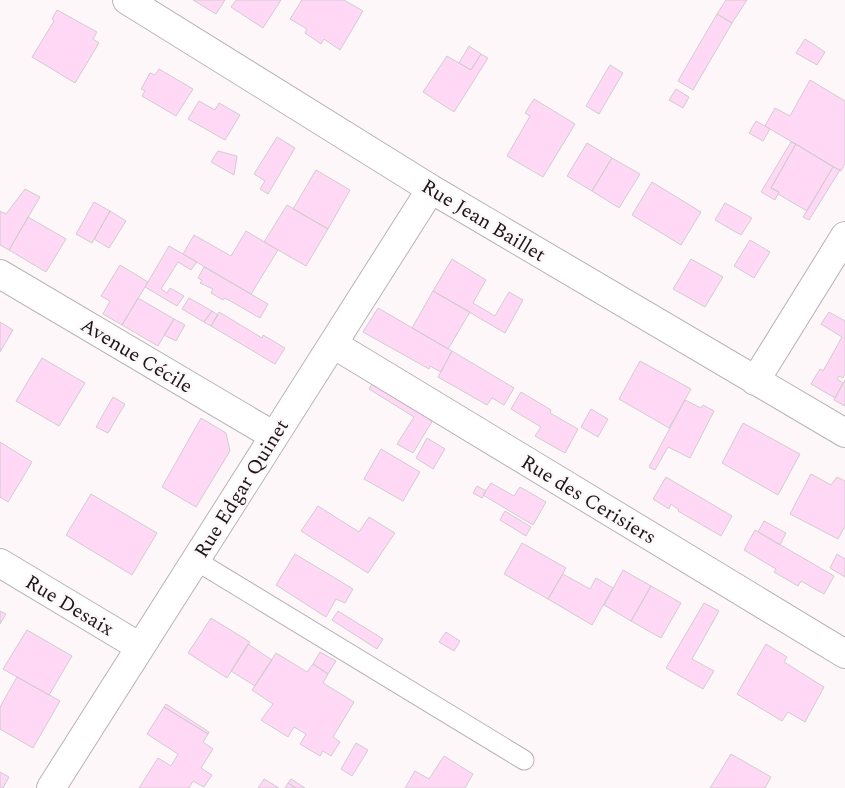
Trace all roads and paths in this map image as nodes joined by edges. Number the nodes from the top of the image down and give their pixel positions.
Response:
1 (127, 0) edge
2 (431, 189) junction
3 (845, 236) edge
4 (0, 274) edge
5 (333, 344) junction
6 (755, 381) junction
7 (845, 433) edge
8 (274, 436) junction
9 (196, 560) junction
10 (0, 563) edge
11 (140, 647) junction
12 (845, 654) edge
13 (524, 760) dead end
14 (51, 788) edge

1 - 2 street, Rue Jean Baillet
2 - 5 street, Rue Edgar Quinet
2 - 6 street, Rue Jean Baillet
3 - 6 street
4 - 8 street, Avenue Cécile
5 - 8 street, Rue Edgar Quinet
5 - 12 street, Rue des Cerisiers
6 - 7 street, Rue Jean Baillet
8 - 9 street, Rue Edgar Quinet
9 - 11 street, Rue Edgar Quinet
9 - 13 lane
10 - 11 street, Rue Desaix
11 - 14 street, Rue Edgar Quinet

